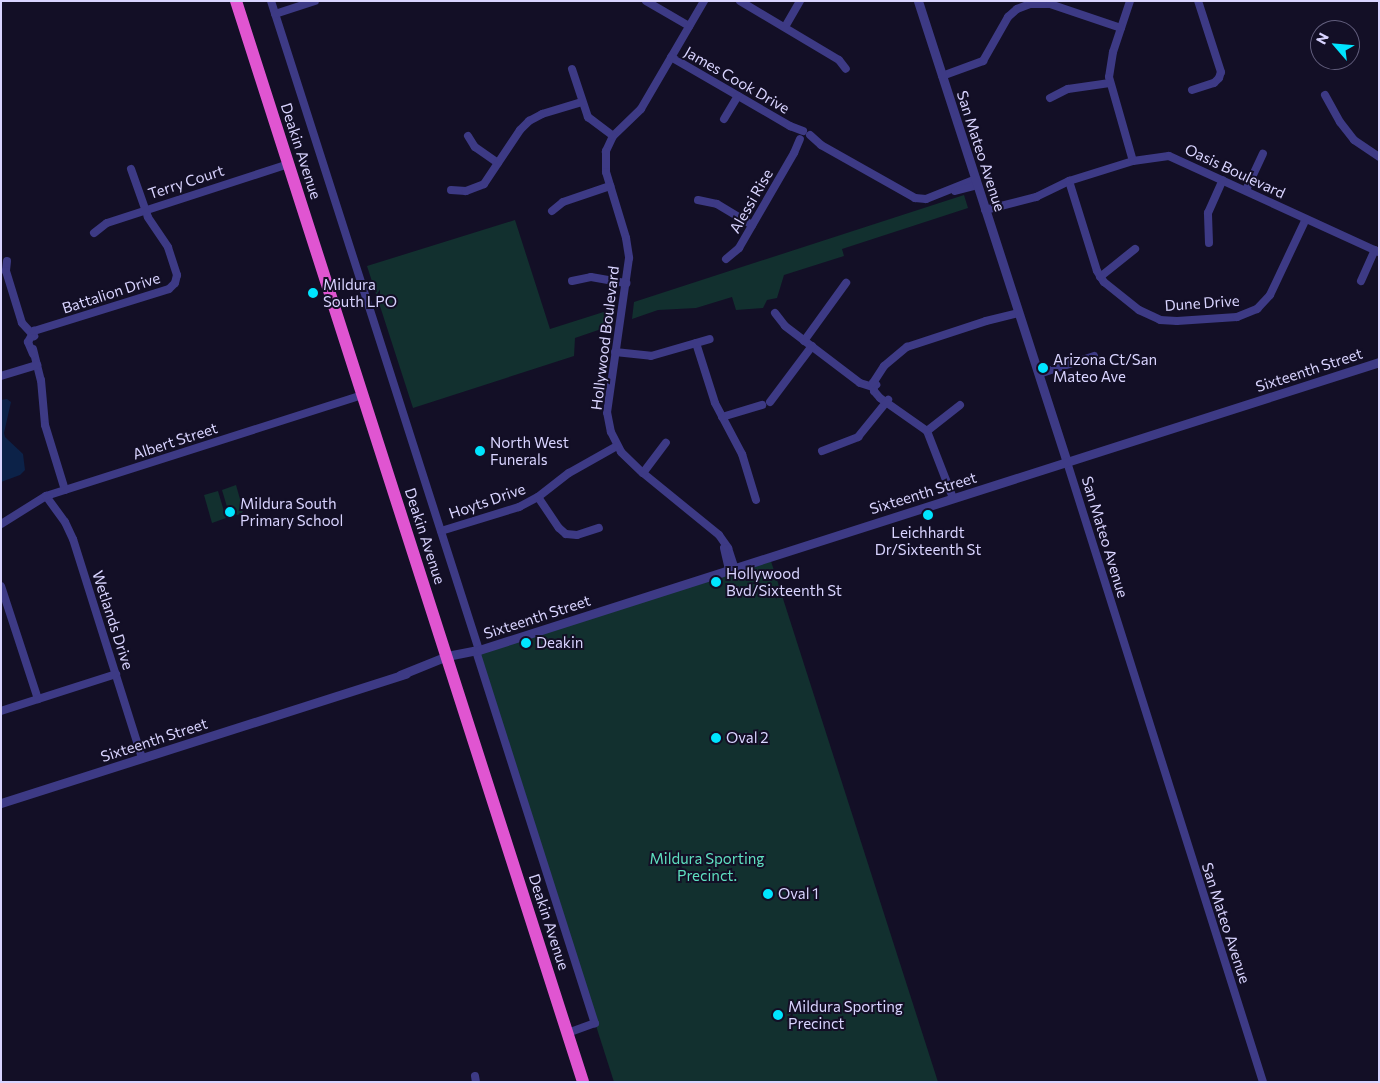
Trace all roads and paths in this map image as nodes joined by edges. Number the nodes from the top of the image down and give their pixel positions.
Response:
1 (236, 1) edge
2 (271, 1) edge
3 (315, 1) edge
4 (646, 1) edge
5 (704, 1) edge
6 (740, 1) edge
7 (800, 1) edge
8 (918, 1) edge
9 (1130, 1) edge
10 (1198, 1) edge
11 (1036, 2) edge
12 (275, 14) junction
13 (689, 26) junction
14 (785, 27) junction
15 (1121, 28) junction
16 (671, 57) junction
17 (572, 69) dead end
18 (846, 69) dead end
19 (942, 76) junction
20 (1110, 83) junction
21 (1192, 90) dead end
22 (1325, 95) dead end
23 (738, 96) junction
24 (1050, 98) dead end
25 (582, 102) junction
26 (724, 119) dead end
27 (468, 136) dead end
28 (613, 136) junction
29 (804, 137) junction
30 (1263, 154) dead end
31 (1379, 157) edge
32 (1134, 161) junction
33 (498, 163) junction
34 (288, 164) junction
35 (131, 169) dead end
36 (1223, 180) junction
37 (1069, 181) junction
38 (977, 182) junction
39 (610, 186) junction
40 (451, 190) dead end
41 (1246, 190) junction
42 (698, 200) dead end
43 (144, 210) junction
44 (552, 211) dead end
45 (986, 213) junction
46 (1306, 218) junction
47 (752, 225) junction
48 (94, 233) dead end
49 (1209, 243) dead end
50 (1135, 249) dead end
51 (1377, 251) edge
52 (726, 259) dead end
53 (7, 261) dead end
54 (1100, 277) junction
55 (572, 281) dead end
56 (1361, 281) dead end
57 (626, 283) junction
58 (846, 283) dead end
59 (1018, 310) junction
60 (776, 312) dead end
61 (32, 335) junction
62 (710, 339) dead end
63 (804, 341) junction
64 (696, 343) junction
65 (812, 346) junction
66 (615, 352) junction
67 (1094, 356) dead end
68 (1379, 362) edge
69 (37, 365) junction
70 (1039, 374) junction
71 (1, 376) edge
72 (874, 385) junction
73 (363, 395) junction
74 (888, 401) junction
75 (770, 402) dead end
76 (762, 405) dead end
77 (960, 405) dead end
78 (722, 417) junction
79 (927, 431) junction
80 (666, 442) dead end
81 (617, 446) junction
82 (822, 451) dead end
83 (1067, 462) junction
84 (643, 473) junction
85 (65, 490) junction
86 (46, 496) junction
87 (538, 497) junction
88 (951, 498) junction
89 (756, 500) dead end
90 (1, 524) edge
91 (599, 528) dead end
92 (441, 531) junction
93 (732, 568) junction
94 (1, 586) edge
95 (11, 615) junction
96 (1, 618) edge
97 (477, 650) junction
98 (448, 660) junction
99 (116, 674) junction
100 (38, 699) junction
101 (1, 711) edge
102 (142, 758) junction
103 (1, 803) edge
104 (567, 1033) junction
105 (581, 1081) edge
106 (1263, 1082) edge

1 - 34 highway, Deakin Avenue
2 - 12 street, Deakin Avenue
3 - 12 street
4 - 13 street
5 - 13 street, Hollywood Boulevard
6 - 14 street
7 - 14 street
8 - 19 street, San Mateo Avenue
9 - 15 street
10 - 21 street
11 - 15 street
11 - 19 street
12 - 92 street, Deakin Avenue
13 - 16 street, Hollywood Boulevard
14 - 18 street
15 - 20 street
16 - 23 street, James Cook Drive
16 - 28 street, Hollywood Boulevard
17 - 25 street
19 - 38 street, San Mateo Avenue
20 - 24 street
20 - 32 street
22 - 31 street
23 - 26 street
23 - 29 street, James Cook Drive
25 - 28 street
25 - 33 street
27 - 33 street
28 - 39 street, Hollywood Boulevard
29 - 38 street, James Cook Drive
29 - 47 street, Alessi Rise
30 - 41 street
32 - 36 street, Oasis Boulevard
32 - 37 street, Oasis Boulevard
33 - 40 street
34 - 43 street, Terry Court
34 - 73 highway, Deakin Avenue
35 - 43 street, Battalion Drive
36 - 41 street, Oasis Boulevard
36 - 49 street
37 - 45 street, Oasis Boulevard
37 - 54 street, Dune Drive
38 - 45 street, San Mateo Avenue
39 - 44 street
39 - 57 street, Hollywood Boulevard
41 - 46 street, Oasis Boulevard
42 - 47 street
43 - 48 street, Terry Court
43 - 61 street, Battalion Drive
45 - 59 street, San Mateo Avenue
46 - 51 street, Oasis Boulevard
46 - 54 street, Dune Drive
47 - 52 street, Alessi Rise
50 - 54 street
51 - 56 street
53 - 61 street
55 - 57 street
57 - 66 street, Hollywood Boulevard
58 - 63 street
59 - 70 street, San Mateo Avenue
59 - 72 street
60 - 63 street
61 - 69 street
62 - 64 street
63 - 65 street
64 - 66 street
64 - 78 street
65 - 72 street
65 - 75 street
66 - 81 street, Hollywood Boulevard
67 - 70 street
68 - 83 street, Sixteenth Street
69 - 71 street
69 - 85 street
70 - 83 street, San Mateo Avenue
72 - 74 street
73 - 85 street, Albert Street
73 - 98 highway, Deakin Avenue
74 - 79 street
74 - 82 street
76 - 78 street
77 - 79 street
78 - 89 street
79 - 88 street
80 - 84 street
81 - 84 street, Hollywood Boulevard
81 - 87 street, Hoyts Drive
83 - 88 street, Sixteenth Street
83 - 106 street, San Mateo Avenue
84 - 93 street, Hollywood Boulevard
85 - 86 street, Albert Street
86 - 90 street, Albert Street
86 - 99 street, Wetlands Drive
87 - 91 street
87 - 92 street, Hoyts Drive
88 - 93 street, Sixteenth Street
92 - 97 street, Deakin Avenue
93 - 97 street, Sixteenth Street
94 - 95 street
95 - 96 street
95 - 100 street
97 - 98 street, Sixteenth Street
97 - 104 street, Deakin Avenue
98 - 102 street, Sixteenth Street
98 - 104 highway, Deakin Avenue
99 - 100 street
99 - 102 street, Wetlands Drive
100 - 101 street
102 - 103 street, Sixteenth Street
104 - 105 highway, Deakin Avenue

